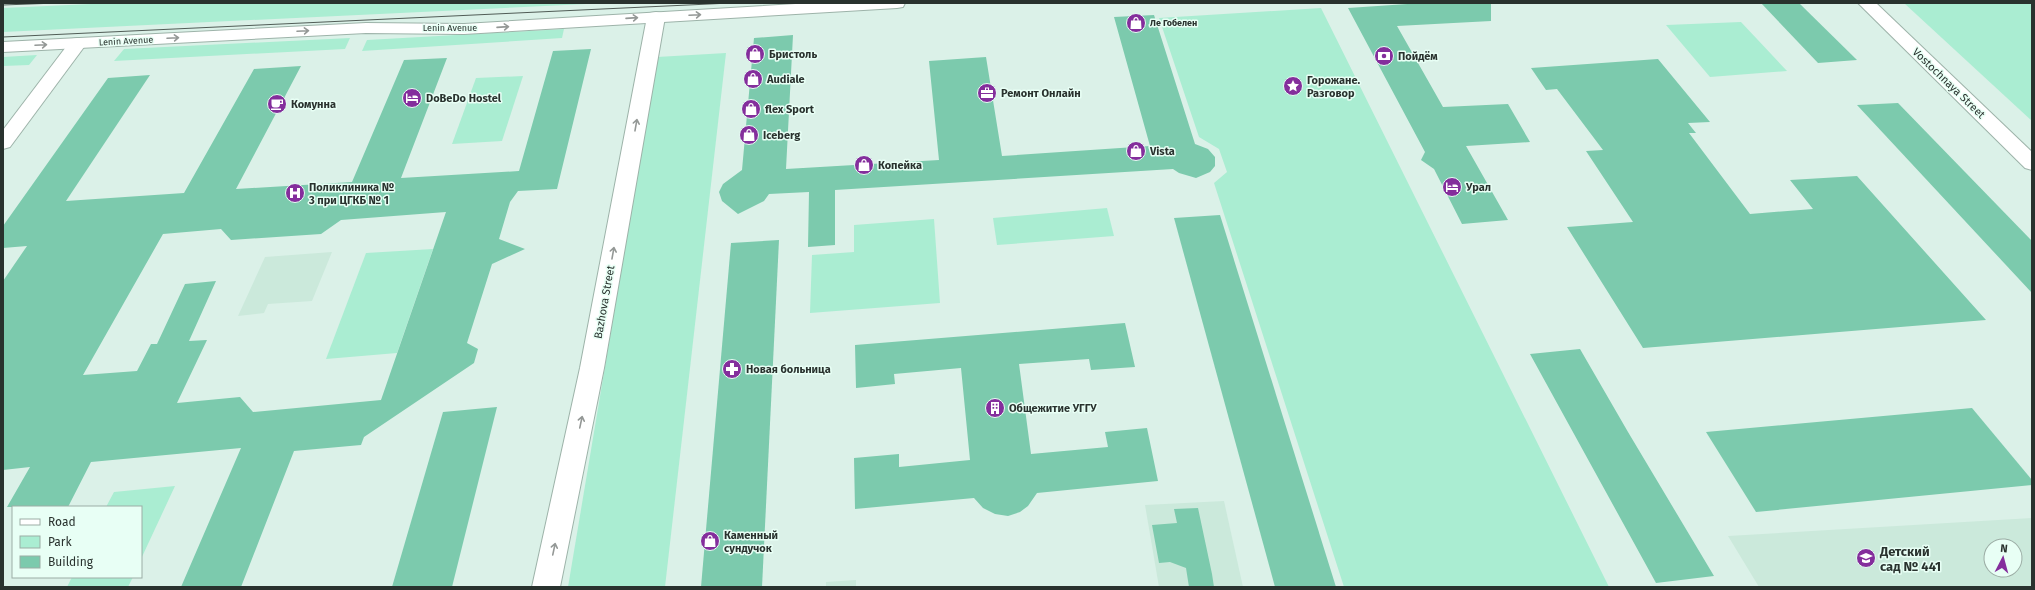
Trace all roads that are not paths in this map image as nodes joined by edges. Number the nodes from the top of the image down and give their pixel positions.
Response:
1 (897, 3) edge
2 (1866, 3) edge
3 (657, 10) edge
4 (78, 43) junction
5 (3, 47) edge
6 (3, 143) edge
7 (2032, 163) edge
8 (546, 587) edge

3 -> 1 main road, Lenin Avenue
2 - 7 main road, Vostochnaya Street
4 -> 3 main road, Lenin Avenue
8 -> 3 main road, Bazhova Street
5 -> 4 main road, Lenin Avenue
4 - 6 main road

